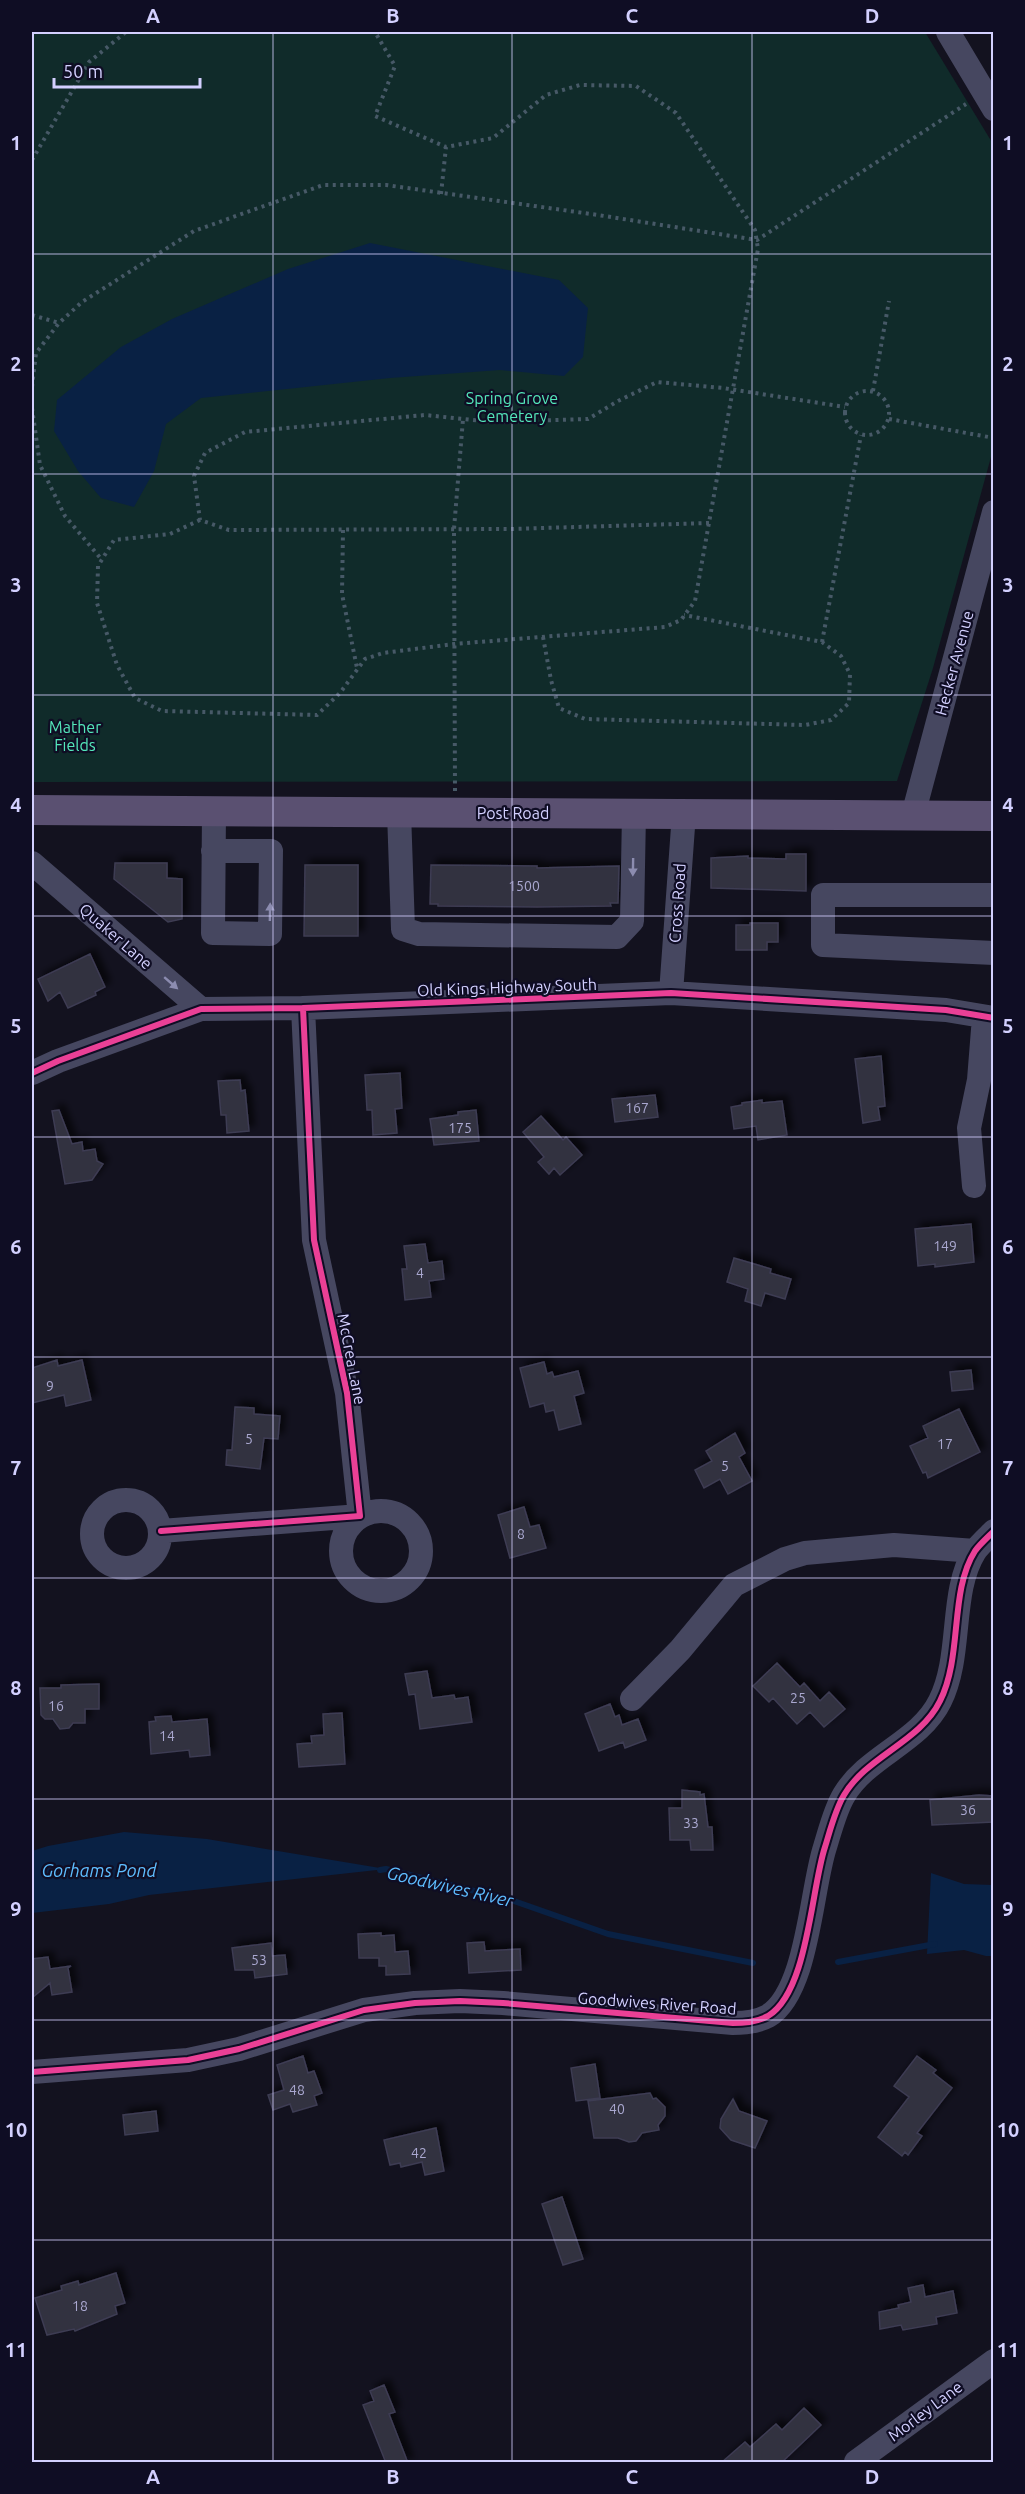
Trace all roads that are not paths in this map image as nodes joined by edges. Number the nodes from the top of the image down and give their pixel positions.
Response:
1 (948, 32) edge
2 (988, 100) edge
3 (993, 512) edge
4 (984, 593) edge
5 (32, 810) edge
6 (214, 811) junction
7 (399, 812) junction
8 (634, 813) junction
9 (684, 813) junction
10 (913, 815) junction
11 (993, 816) edge
12 (213, 851) dead end
13 (32, 862) edge
14 (993, 895) edge
15 (993, 953) edge
16 (671, 993) junction
17 (303, 1008) junction
18 (201, 1009) junction
19 (989, 1017) edge
20 (32, 1073) edge
21 (974, 1186) dead end
22 (160, 1531) dead end
23 (993, 1531) edge
24 (975, 1551) junction
25 (632, 1699) dead end
26 (32, 2073) edge
27 (993, 2361) edge
28 (856, 2463) edge

1 - 2 street
3 - 4 street, Hecker Avenue
4 - 10 street, Hecker Avenue
5 - 6 main road, Post Road
6 - 7 main road, Post Road
6 - 12 street
7 - 8 main road, Post Road
8 -> 7 street
8 - 9 main road, Post Road
9 - 10 main road, Post Road
9 - 16 street, Cross Road
10 - 11 main road, Post Road
13 -> 18 street, Quaker Lane
14 - 15 street
16 - 17 street, Old Kings Highway South
16 - 19 street, Old Kings Highway South
17 - 18 street, Old Kings Highway South
17 - 22 street, McCrea Lane
18 - 20 street, Old Kings Highway South
19 - 21 street
23 - 24 street, Goodwives River Road
24 - 25 street
24 - 26 street, Goodwives River Road
27 - 28 street, Morley Lane

